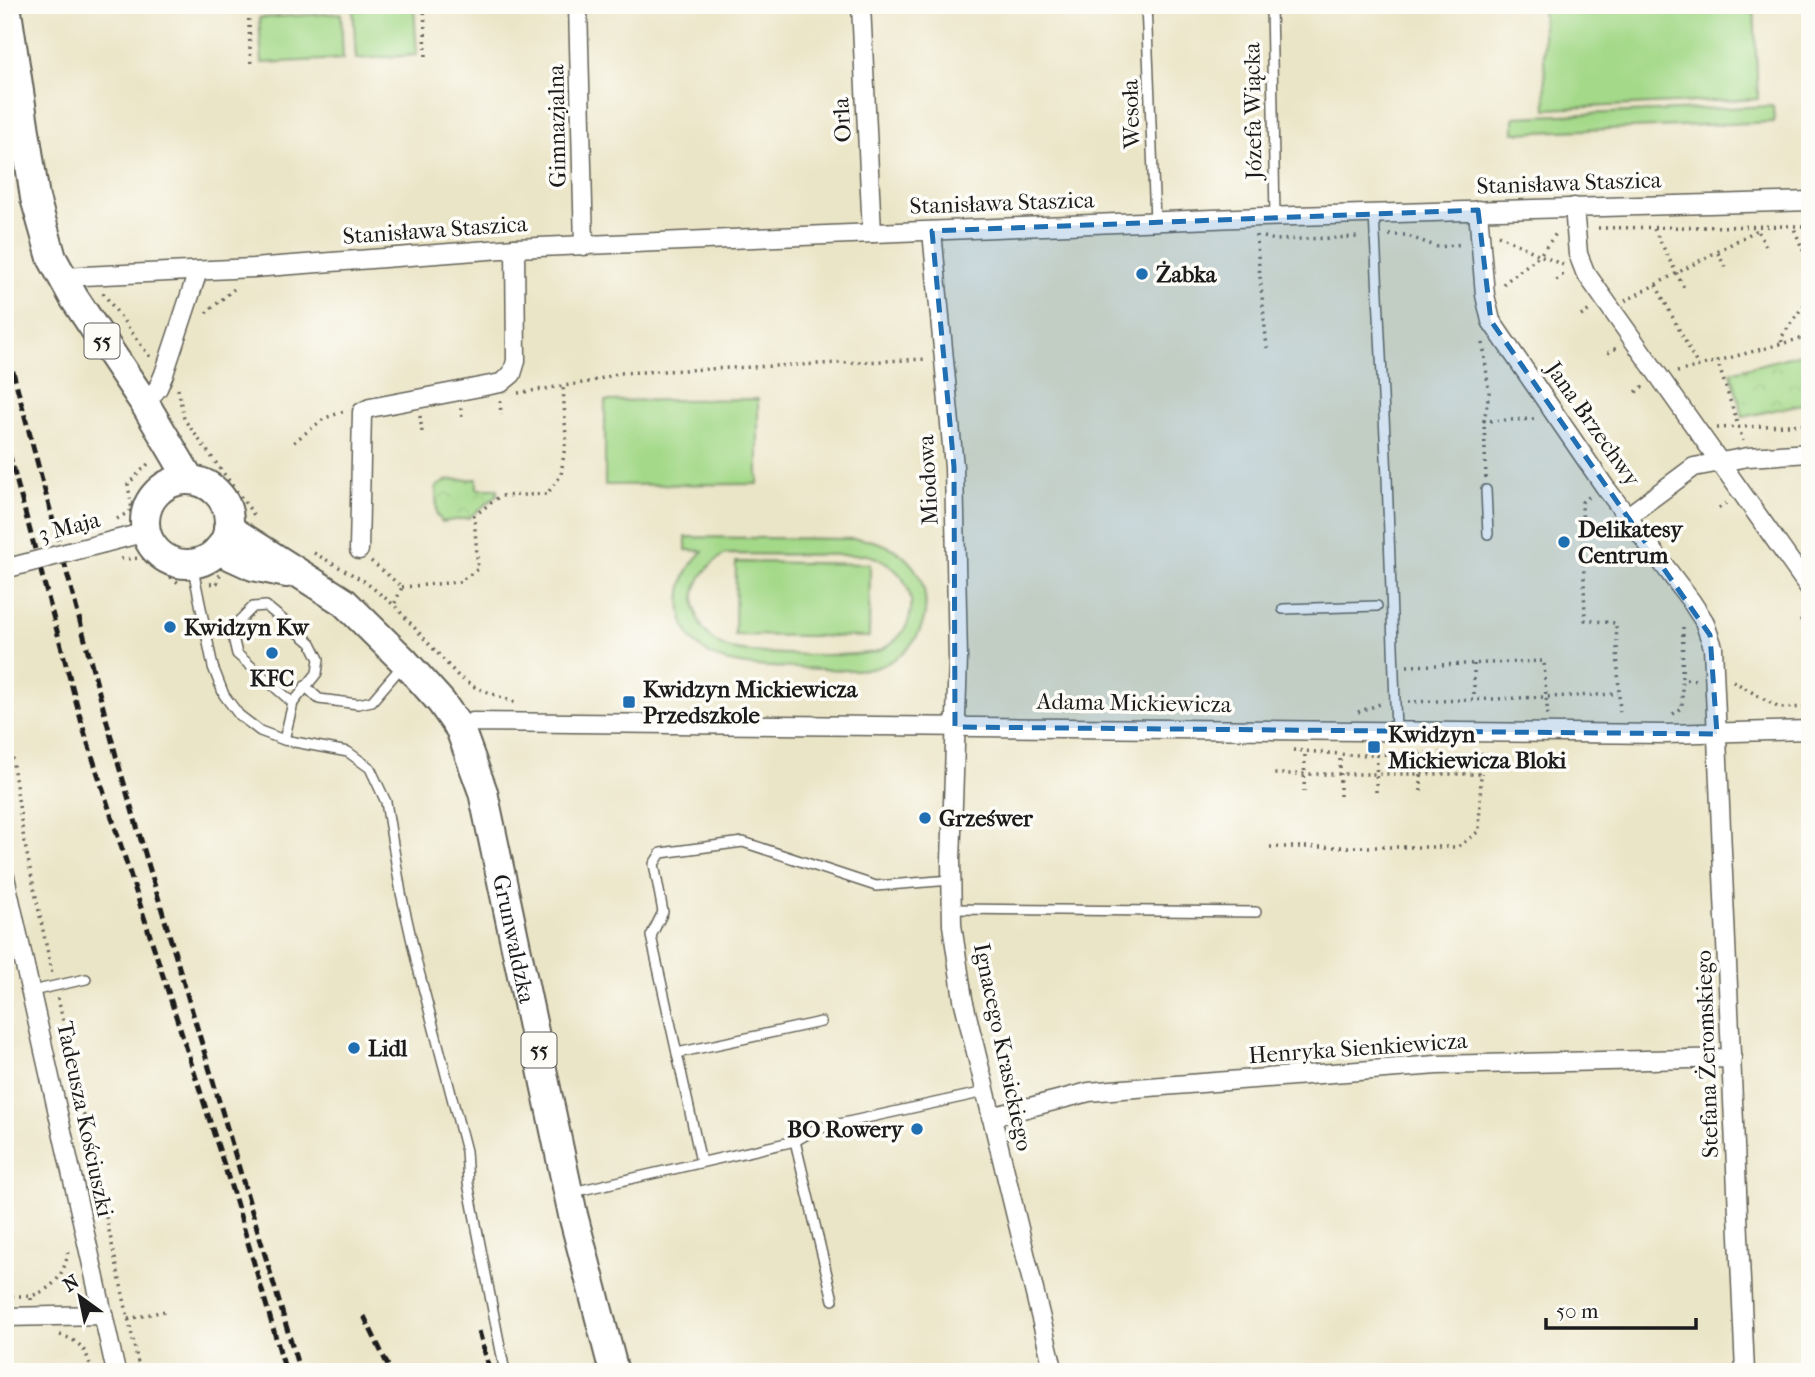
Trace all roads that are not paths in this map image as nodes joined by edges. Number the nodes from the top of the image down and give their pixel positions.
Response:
1 (6, 5) edge
2 (578, 5) edge
3 (861, 5) edge
4 (1146, 5) edge
5 (1271, 5) edge
6 (1810, 201) edge
7 (1574, 208) junction
8 (1478, 210) junction
9 (1374, 214) junction
10 (1275, 217) junction
11 (1155, 221) junction
12 (932, 231) junction
13 (872, 233) junction
14 (584, 246) junction
15 (515, 248) junction
16 (198, 271) junction
17 (62, 277) junction
18 (145, 404) junction
19 (1810, 453) edge
20 (1719, 463) junction
21 (179, 483) junction
22 (1486, 490) dead end
23 (1628, 516) junction
24 (146, 532) junction
25 (1488, 534) dead end
26 (223, 539) junction
27 (359, 550) road end
28 (192, 564) junction
29 (9, 568) edge
30 (1810, 589) edge
31 (1377, 606) dead end
32 (1283, 609) dead end
33 (405, 662) junction
34 (305, 686) junction
35 (293, 703) junction
36 (955, 727) junction
37 (460, 729) junction
38 (1810, 730) edge
39 (1396, 731) junction
40 (1717, 734) junction
41 (284, 740) junction
42 (5, 877) edge
43 (951, 880) junction
44 (952, 909) junction
45 (1256, 912) dead end
46 (9, 914) edge
47 (86, 979) dead end
48 (32, 991) junction
49 (821, 1022) dead end
50 (677, 1053) junction
51 (1732, 1058) junction
52 (985, 1091) junction
53 (991, 1117) junction
54 (795, 1142) junction
55 (701, 1162) junction
56 (569, 1192) junction
57 (833, 1300) dead end
58 (103, 1315) junction
59 (5, 1317) edge
60 (116, 1372) edge
61 (505, 1372) edge
62 (614, 1372) edge
63 (1054, 1372) edge
64 (1745, 1372) edge

1 - 17 main road, 55
2 - 14 street, Gimnazjalna
3 - 13 street, Orla
4 - 11 lane, Wesoła
5 - 10 lane, Józefa Wiącka
6 - 7 street, Stanisława Staszica
7 - 8 street, Stanisława Staszica
7 - 20 street
8 - 9 street, Stanisława Staszica
8 - 23 street, Jana Brzechwy
9 - 10 street, Stanisława Staszica
9 - 39 lane
10 - 11 street, Stanisława Staszica
11 - 12 street, Stanisława Staszica
12 - 13 street, Stanisława Staszica
12 - 36 street, Miodowa
13 - 14 street, Stanisława Staszica
14 - 15 street, Stanisława Staszica
15 - 16 street, Stanisława Staszica
15 - 27 street
16 - 17 street, Stanisława Staszica
16 - 18 street
17 - 18 main road, 55
18 - 21 main road, 55
19 - 20 street
20 - 23 street
20 - 30 street
21 - 24 main road
21 - 26 main road
22 - 25 lane
23 - 40 street, Jana Brzechwy
24 - 28 main road
24 - 29 street, 3 Maja, bridge
26 - 28 main road
26 - 33 main road, Grunwaldzka / 55
28 - 41 lane
31 - 32 lane
33 - 34 lane
33 - 37 main road, Grunwaldzka / 55
34 - 35 lane
34 - 35 lane
35 - 41 lane
36 - 37 street, Adama Mickiewicza
36 - 39 street, Adama Mickiewicza
36 - 43 street, Ignacego Krasickiego
37 - 56 main road, Grunwaldzka / 55
38 - 40 street, Adama Mickiewicza
39 - 40 street, Adama Mickiewicza
40 - 51 street, Stefana Żeromskiego
41 - 61 lane
42 - 46 street, Tadeusza Kościuszki
43 - 44 street, Ignacego Krasickiego
43 - 50 lane
44 - 45 lane
44 - 52 street, Ignacego Krasickiego
46 - 48 street, Tadeusza Kościuszki
47 - 48 lane
48 - 58 street, Tadeusza Kościuszki
49 - 50 lane
50 - 55 lane
51 - 53 street, Henryka Sienkiewicza
51 - 64 street, Stefana Żeromskiego
52 - 53 street, Ignacego Krasickiego
52 - 54 lane
53 - 63 street, Ignacego Krasickiego
54 - 55 lane
54 - 57 lane
55 - 56 lane
56 - 62 main road, Grunwaldzka / 55
58 - 59 street
58 - 60 street, Tadeusza Kościuszki

